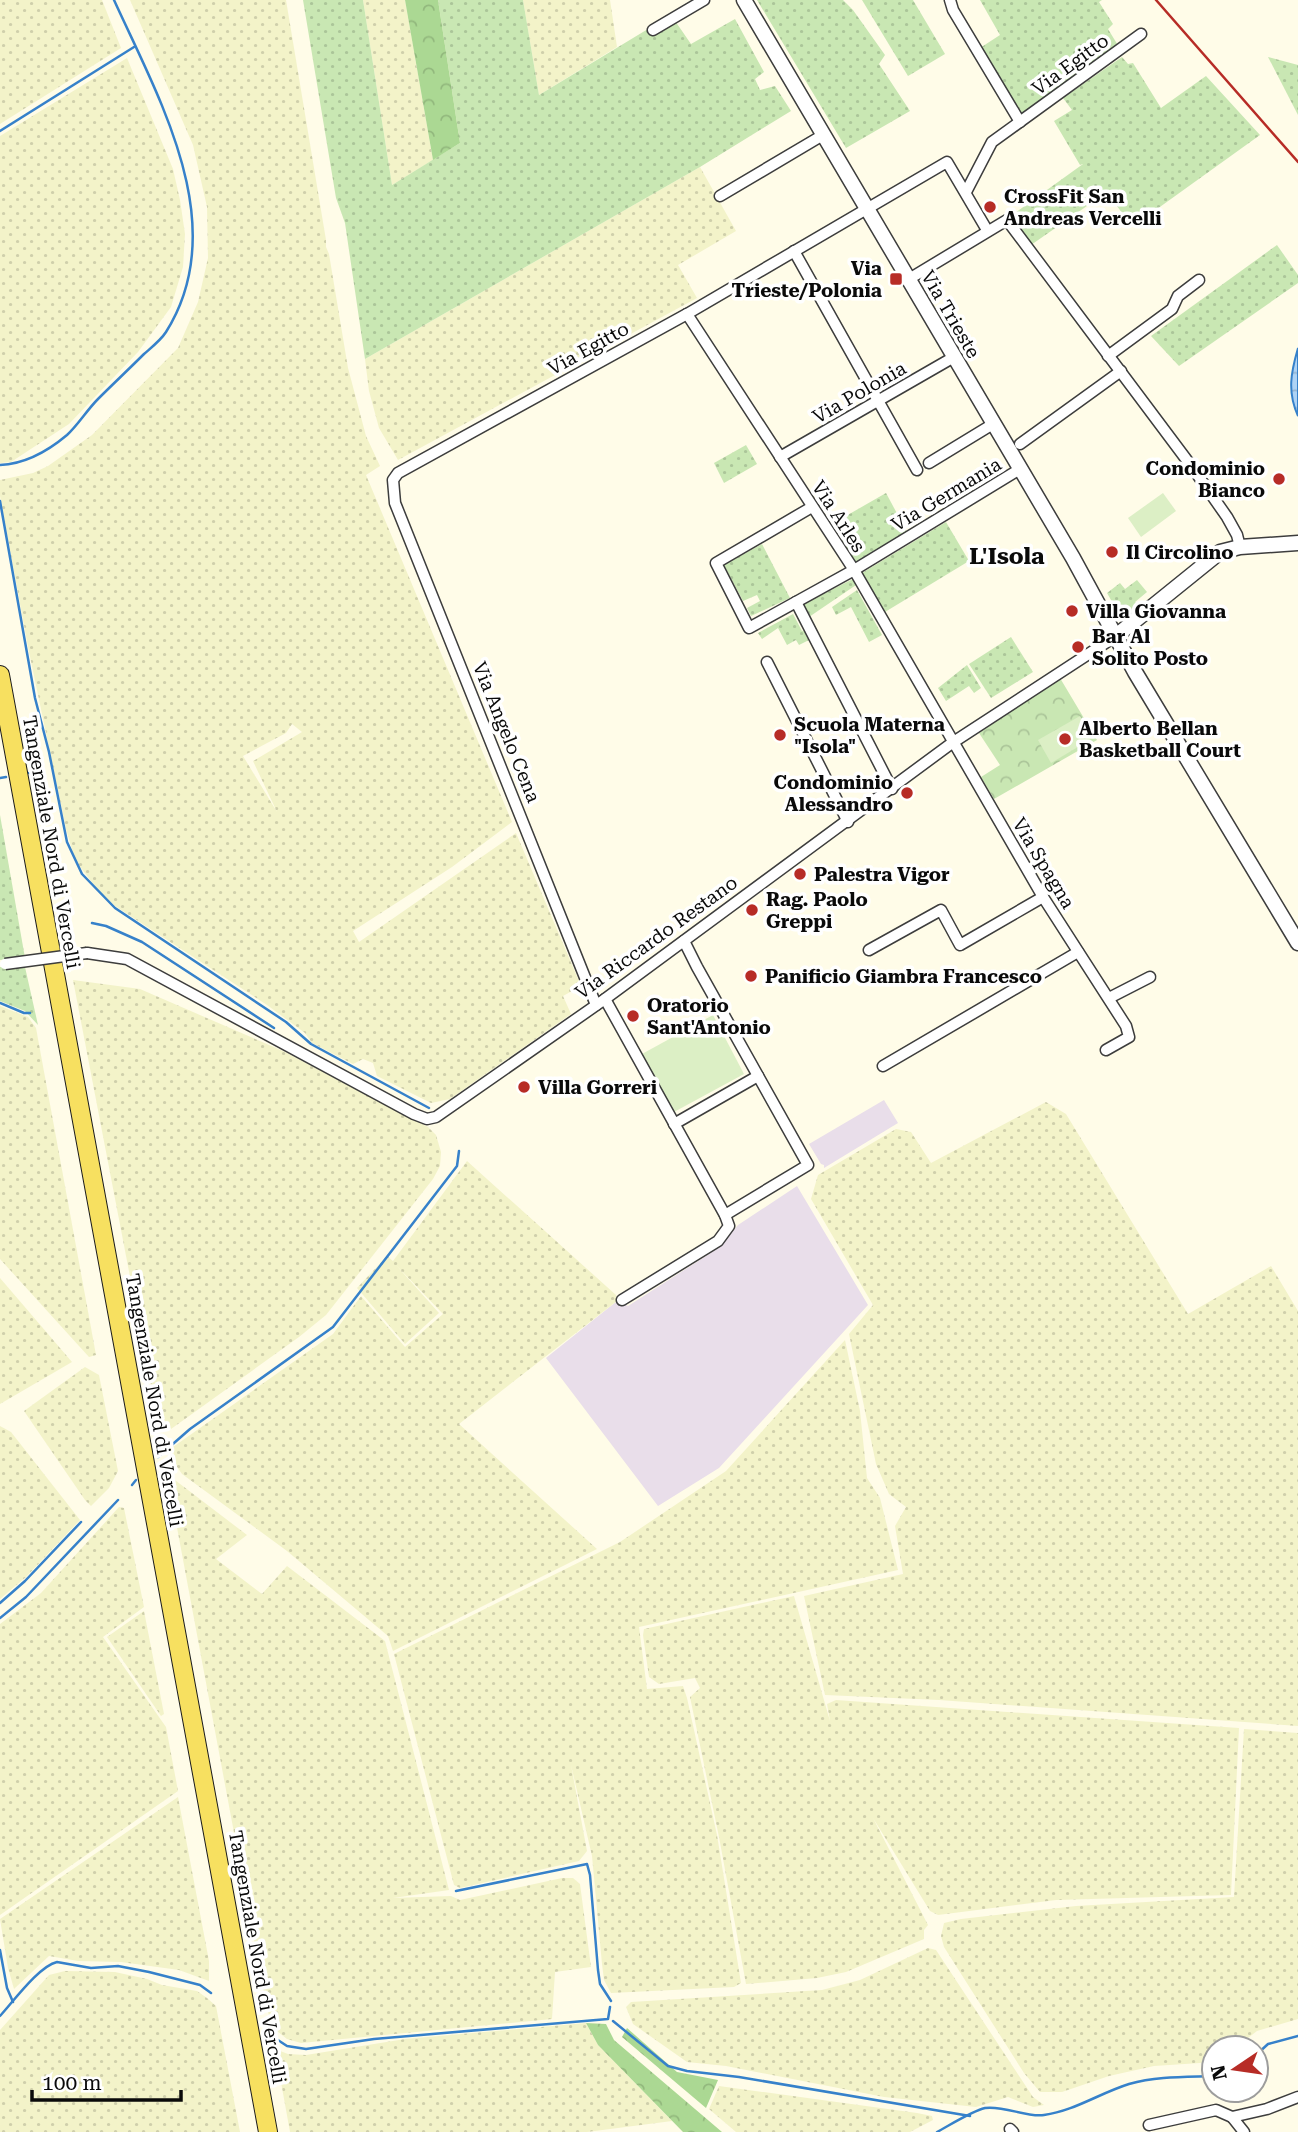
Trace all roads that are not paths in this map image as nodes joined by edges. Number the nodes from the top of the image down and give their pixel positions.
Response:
1 (704, 0) edge
2 (950, 0) edge
3 (748, 6) edge
4 (653, 30) dead end
5 (1141, 34) dead end
6 (1020, 122) junction
7 (822, 135) junction
8 (966, 192) junction
9 (720, 196) dead end
10 (866, 209) junction
11 (987, 230) junction
12 (794, 251) junction
13 (909, 279) junction
14 (1199, 281) dead end
15 (687, 314) junction
16 (1108, 356) junction
17 (954, 358) junction
18 (1121, 371) junction
19 (878, 401) junction
20 (993, 424) junction
21 (1020, 444) dead end
22 (780, 457) junction
23 (929, 463) dead end
24 (1020, 469) junction
25 (917, 470) dead end
26 (398, 473) joint
27 (812, 507) junction
28 (1298, 543) edge
29 (1240, 547) junction
30 (854, 570) junction
31 (796, 602) junction
32 (1116, 636) junction
33 (766, 662) dead end
34 (0, 675) edge
35 (952, 743) junction
36 (892, 789) junction
37 (848, 821) junction
38 (1043, 897) junction
39 (684, 940) junction
40 (1298, 943) edge
41 (869, 950) dead end
42 (1078, 952) junction
43 (3, 964) edge
44 (1150, 977) dead end
45 (1109, 998) junction
46 (600, 1002) junction
47 (1106, 1050) dead end
48 (883, 1066) dead end
49 (758, 1076) junction
50 (674, 1124) junction
51 (725, 1215) junction
52 (622, 1300) dead end
53 (1298, 2097) edge
54 (1232, 2118) junction
55 (1149, 2125) dead end
56 (268, 2132) edge
57 (1244, 2132) edge

1 - 4 street
2 - 6 street, Via Egitto
3 - 7 street, Via Trieste
5 - 6 street, Via Egitto
6 - 8 street, Via Egitto
7 - 9 street
7 - 10 street, Via Trieste
8 - 10 street, Via Egitto
8 - 11 street, Via Egitto
10 - 12 street, Via Egitto
10 - 13 street, Via Trieste
11 - 13 street
11 - 16 street
12 - 15 street, Via Egitto
12 - 19 street
13 - 17 street, Via Trieste
14 - 16 street
15 - 22 street, Via Arles
15 - 26 street, Via Egitto
16 - 18 street
17 - 19 street, Via Polonia
17 - 20 street, Via Trieste
18 - 21 street
18 - 29 street
19 - 22 street, Via Polonia
19 - 25 street
20 - 23 street
20 - 24 street, Via Trieste
22 - 27 street, Via Arles
24 - 30 street, Via Germania
24 - 32 street, Via Trieste
26 - 46 street, Via Angelo Cena
27 - 30 street, Via Arles
27 - 31 street, Via Germania
28 - 29 street, Via Riccardo Restano
29 - 32 street, Via Riccardo Restano
30 - 31 street, Via Germania
30 - 35 street, Via Arles
31 - 36 street
32 - 35 street, Via Riccardo Restano
32 - 40 street, Via Trieste
33 - 37 street
34 - 56 main road, Tangenziale Nord di Vercelli
35 - 36 street, Via Riccardo Restano
35 - 38 street, Via Spagna
36 - 37 street, Via Riccardo Restano
37 - 39 street, Via Riccardo Restano
38 - 41 street
38 - 42 street, Via Spagna
39 - 46 street, Via Riccardo Restano
39 - 49 street
42 - 45 street, Via Spagna
42 - 48 street
43 - 46 street, Via Riccardo Restano, bridge
44 - 45 street
45 - 47 street, Via Spagna
46 - 50 street, Via Angelo Cena
49 - 50 street
49 - 51 street
50 - 51 street, Via Angelo Cena
51 - 52 street
53 - 54 street
54 - 55 street
54 - 57 street

